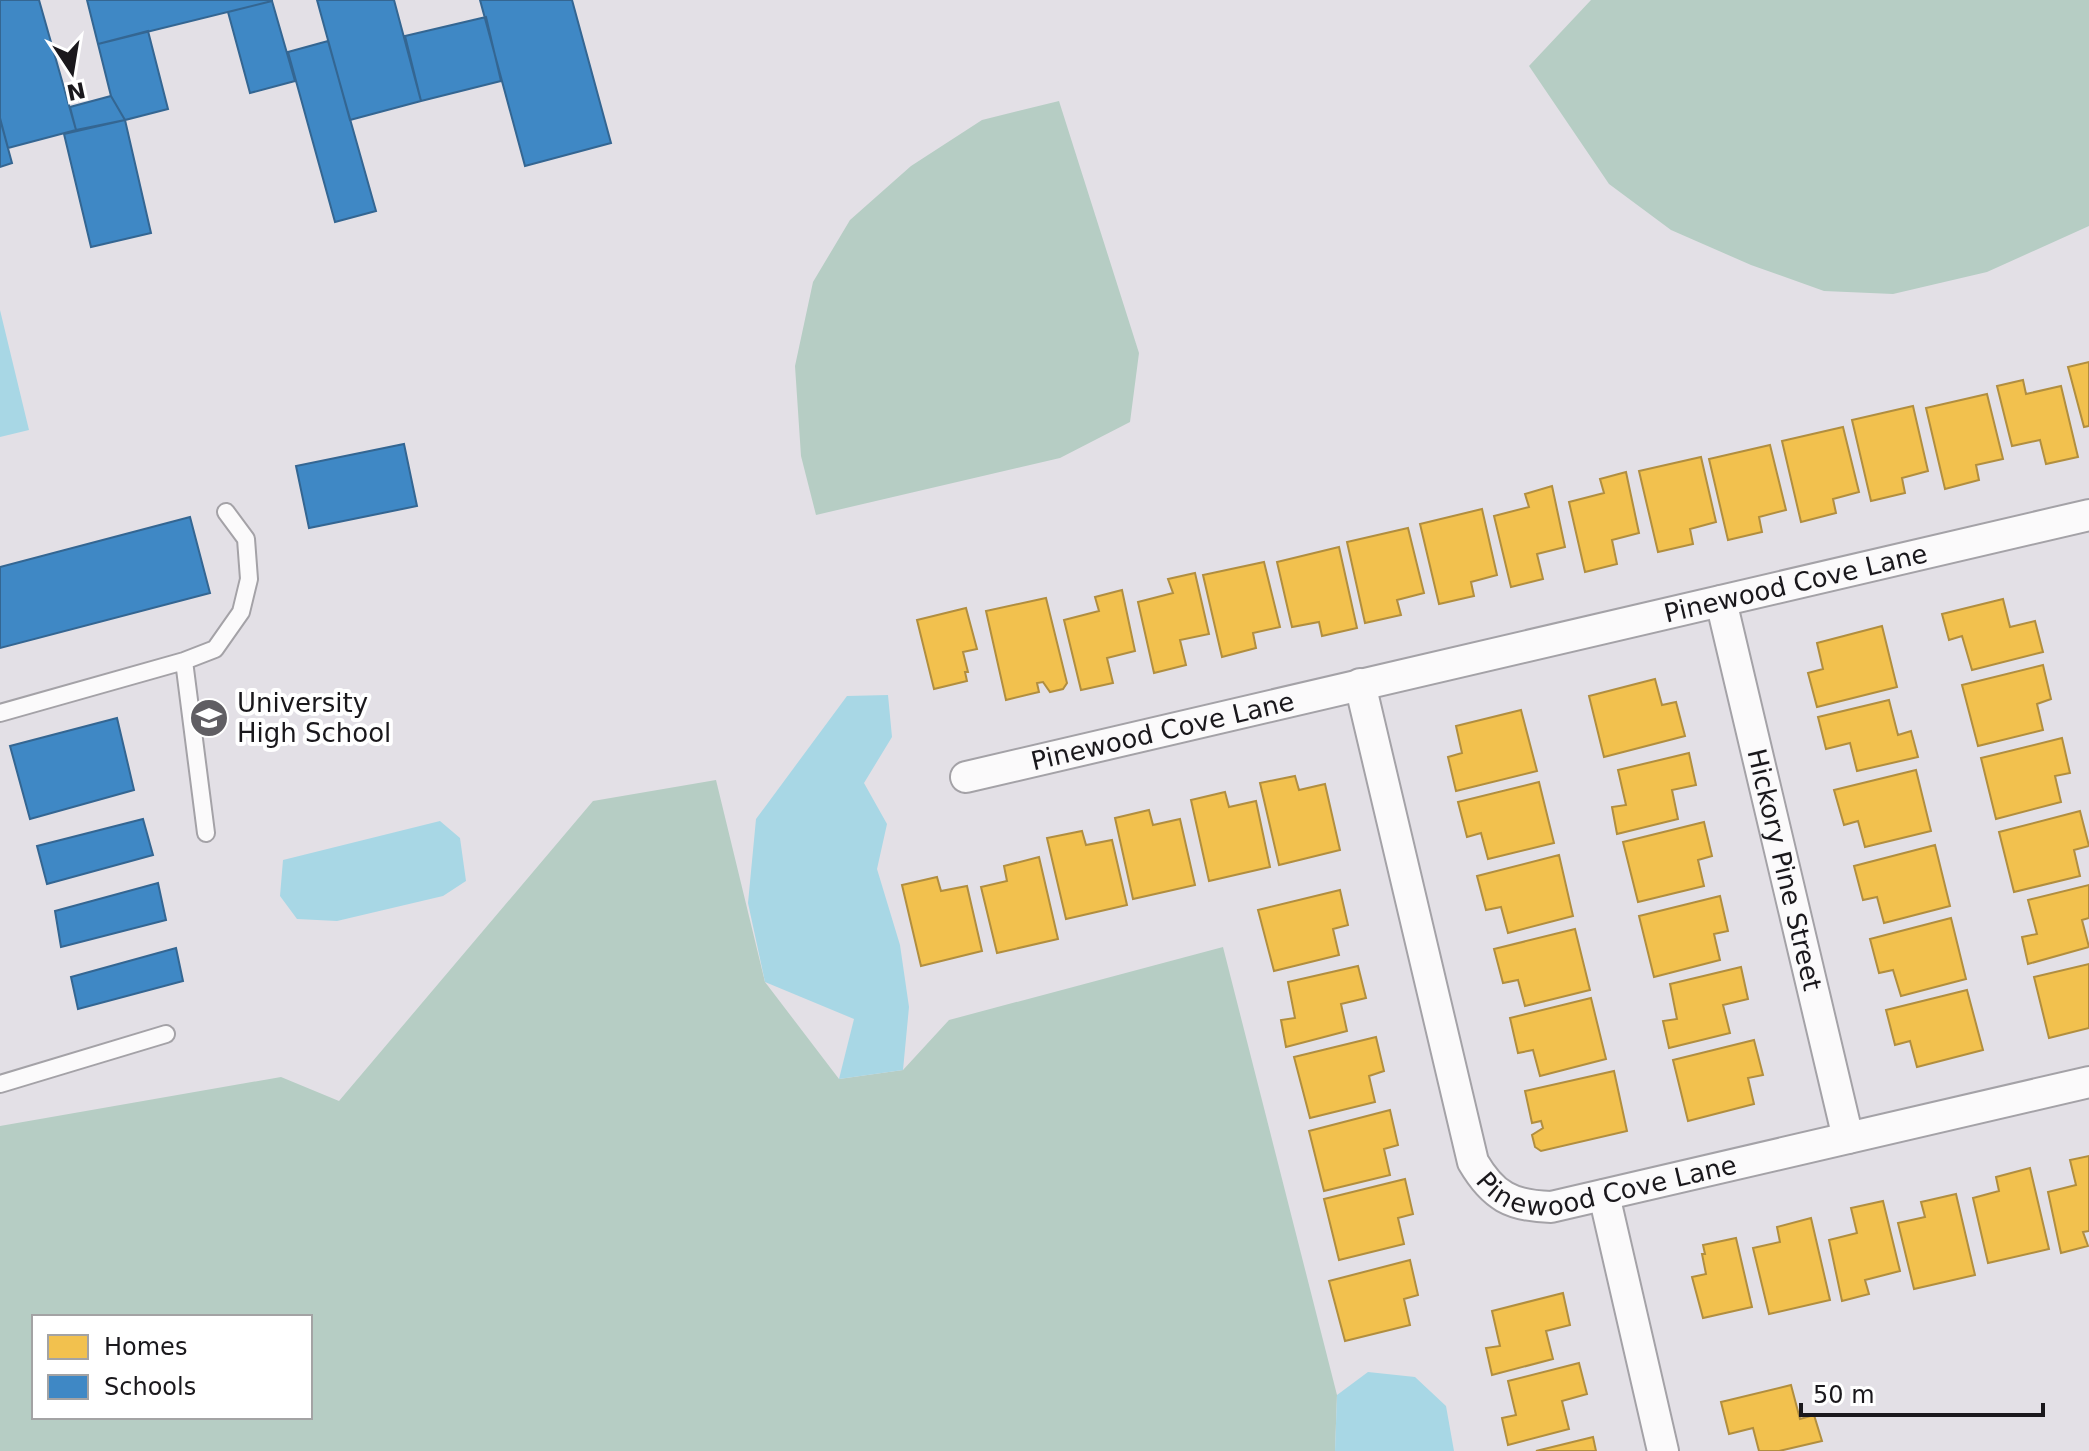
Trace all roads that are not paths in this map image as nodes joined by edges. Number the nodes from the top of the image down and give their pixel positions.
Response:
1 (226, 512) dead end
2 (2087, 523) edge
3 (1721, 601) junction
4 (184, 661) junction
5 (1360, 684) junction
6 (0, 713) edge
7 (966, 777) dead end
8 (206, 833) dead end
9 (166, 1034) dead end
10 (2089, 1082) edge
11 (0, 1084) edge
12 (1848, 1138) junction
13 (1604, 1195) junction
14 (1663, 1451) edge

1 - 4 lane
2 - 3 street, Pinewood Cove Lane
3 - 5 street, Pinewood Cove Lane
3 - 12 street, Hickory Pine Street
4 - 6 lane
4 - 8 lane
5 - 7 street, Pinewood Cove Lane
5 - 13 street, Pinewood Cove Lane
9 - 11 lane
10 - 12 street, Pinewood Cove Lane
12 - 13 street, Pinewood Cove Lane
13 - 14 street

